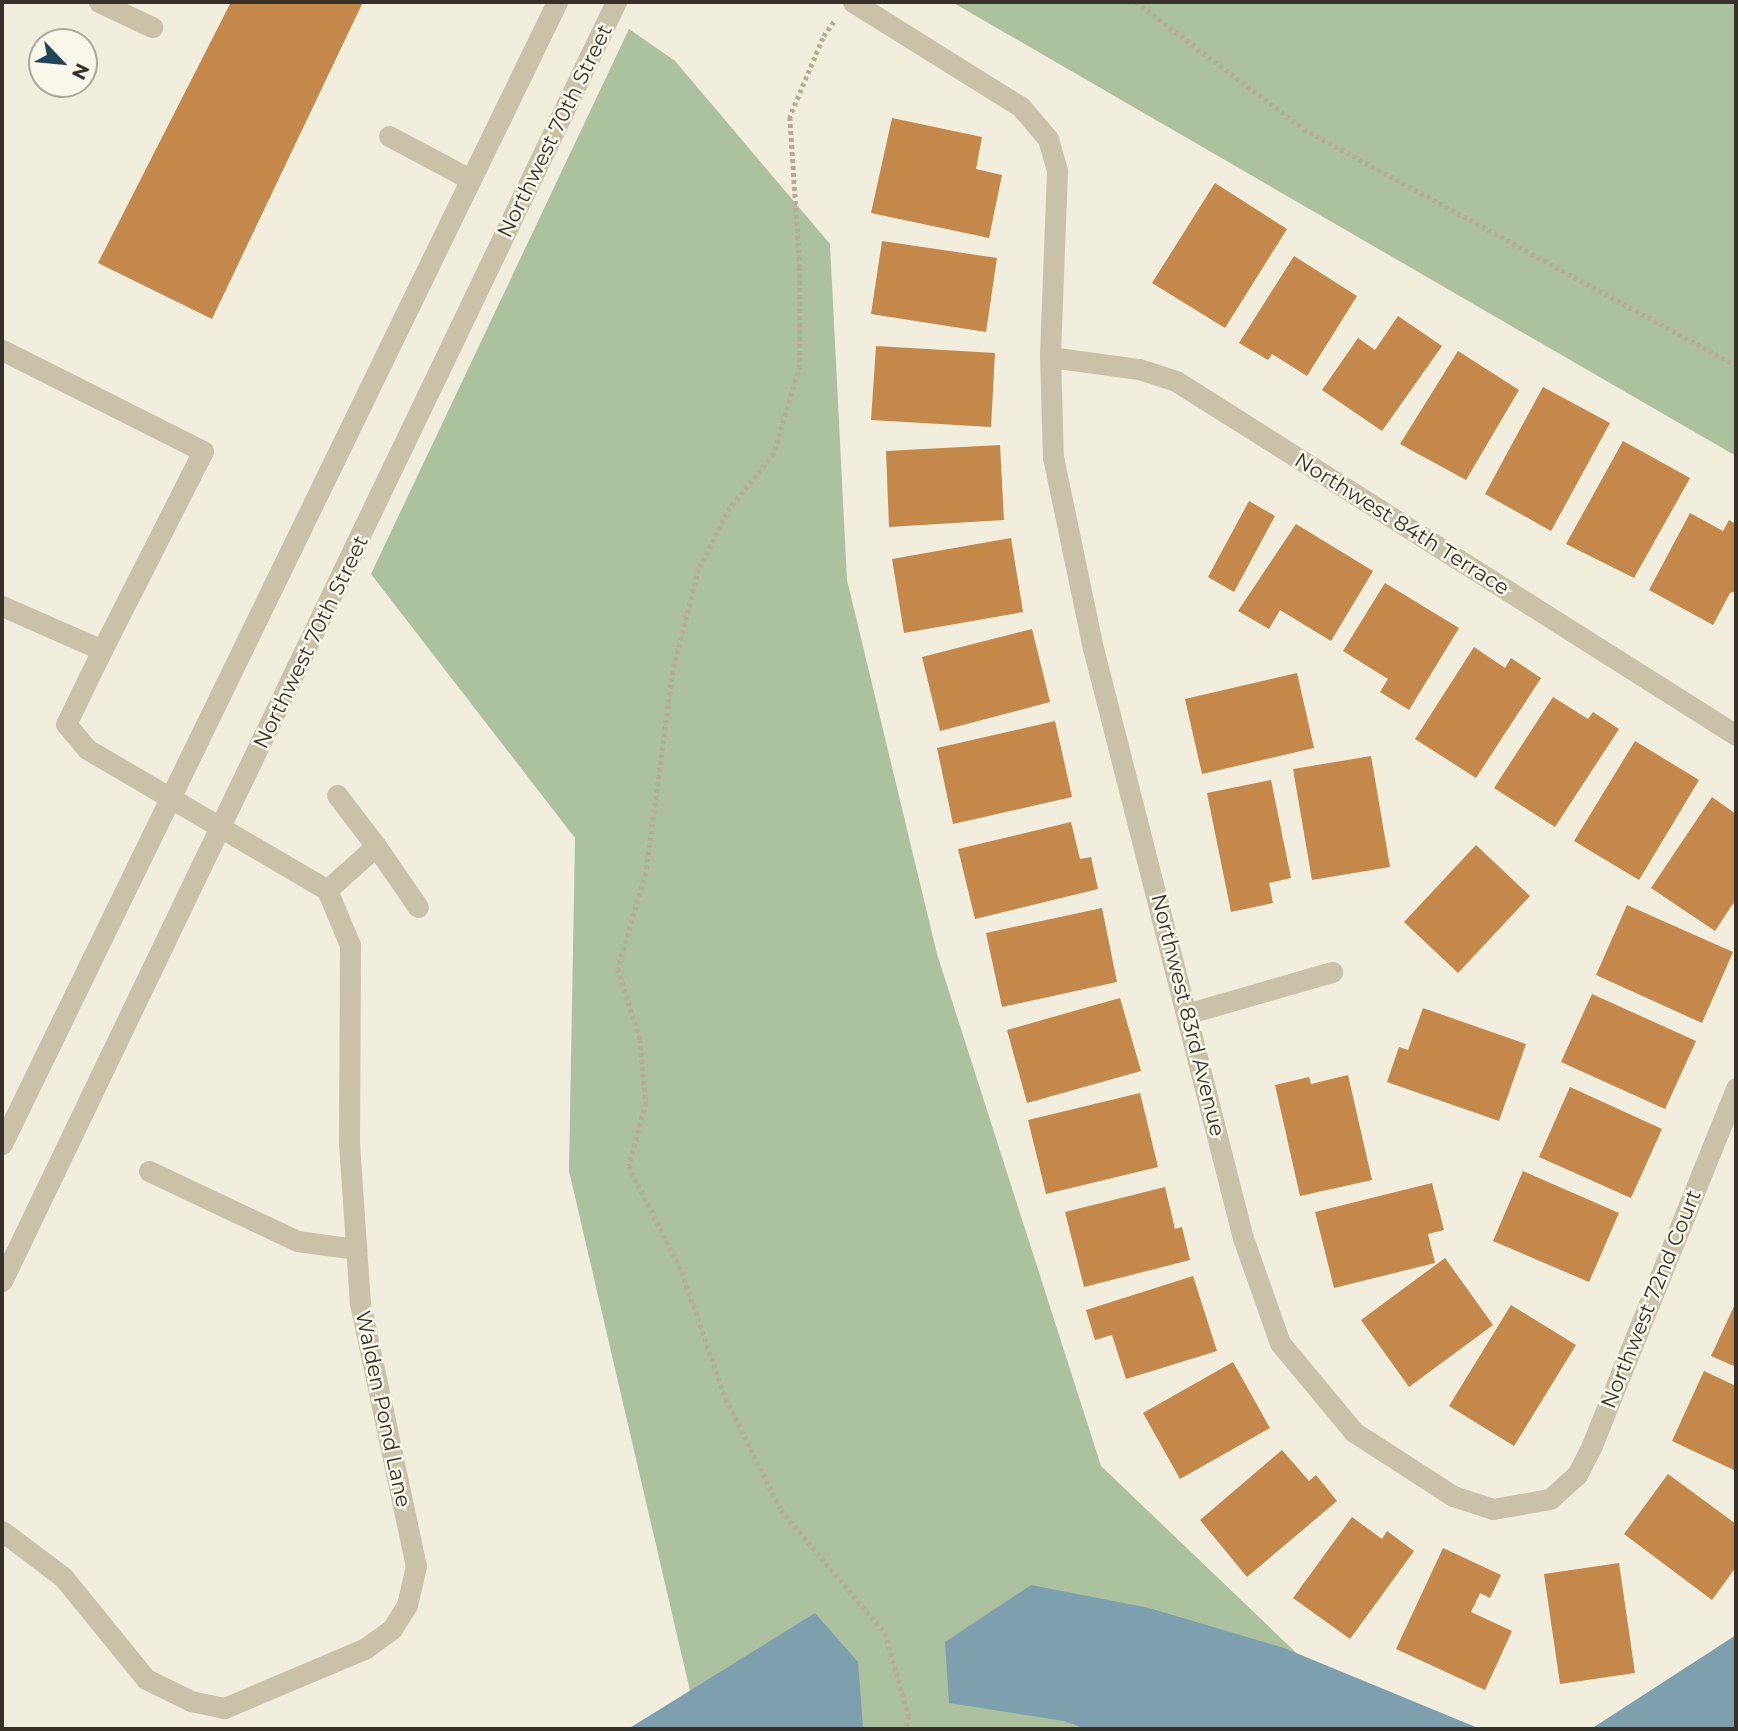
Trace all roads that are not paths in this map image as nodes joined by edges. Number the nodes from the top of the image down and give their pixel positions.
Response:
1 (99, 2) edge
2 (557, 2) edge
3 (617, 2) edge
4 (848, 6) edge
5 (152, 27) dead end
6 (389, 136) dead end
7 (470, 179) junction
8 (2, 350) edge
9 (1050, 357) junction
10 (2, 606) edge
11 (102, 650) junction
12 (1736, 735) edge
13 (337, 795) dead end
14 (169, 801) junction
15 (221, 829) junction
16 (376, 846) junction
17 (327, 890) junction
18 (418, 907) dead end
19 (1332, 972) dead end
20 (1189, 1013) junction
21 (1736, 1088) edge
22 (2, 1144) edge
23 (149, 1171) dead end
24 (356, 1249) junction
25 (2, 1281) edge
26 (1550, 1499) joint
27 (2, 1531) edge

1 - 5 street
2 - 7 street
3 - 15 street, Northwest 70th Street
4 - 9 street, Northwest 83rd Avenue
6 - 7 street
7 - 14 street
8 - 11 street
9 - 12 street, Northwest 84th Terrace
9 - 20 street, Northwest 83rd Avenue
10 - 11 street
11 - 14 street
13 - 16 street
14 - 15 street
14 - 22 street
15 - 17 street
15 - 25 street, Northwest 70th Street
16 - 17 street
16 - 18 street
17 - 24 street, Walden Pond Lane
19 - 20 street
20 - 26 street, Northwest 83rd Avenue
21 - 26 street, Northwest 72nd Court
23 - 24 street
24 - 27 street, Walden Pond Lane

